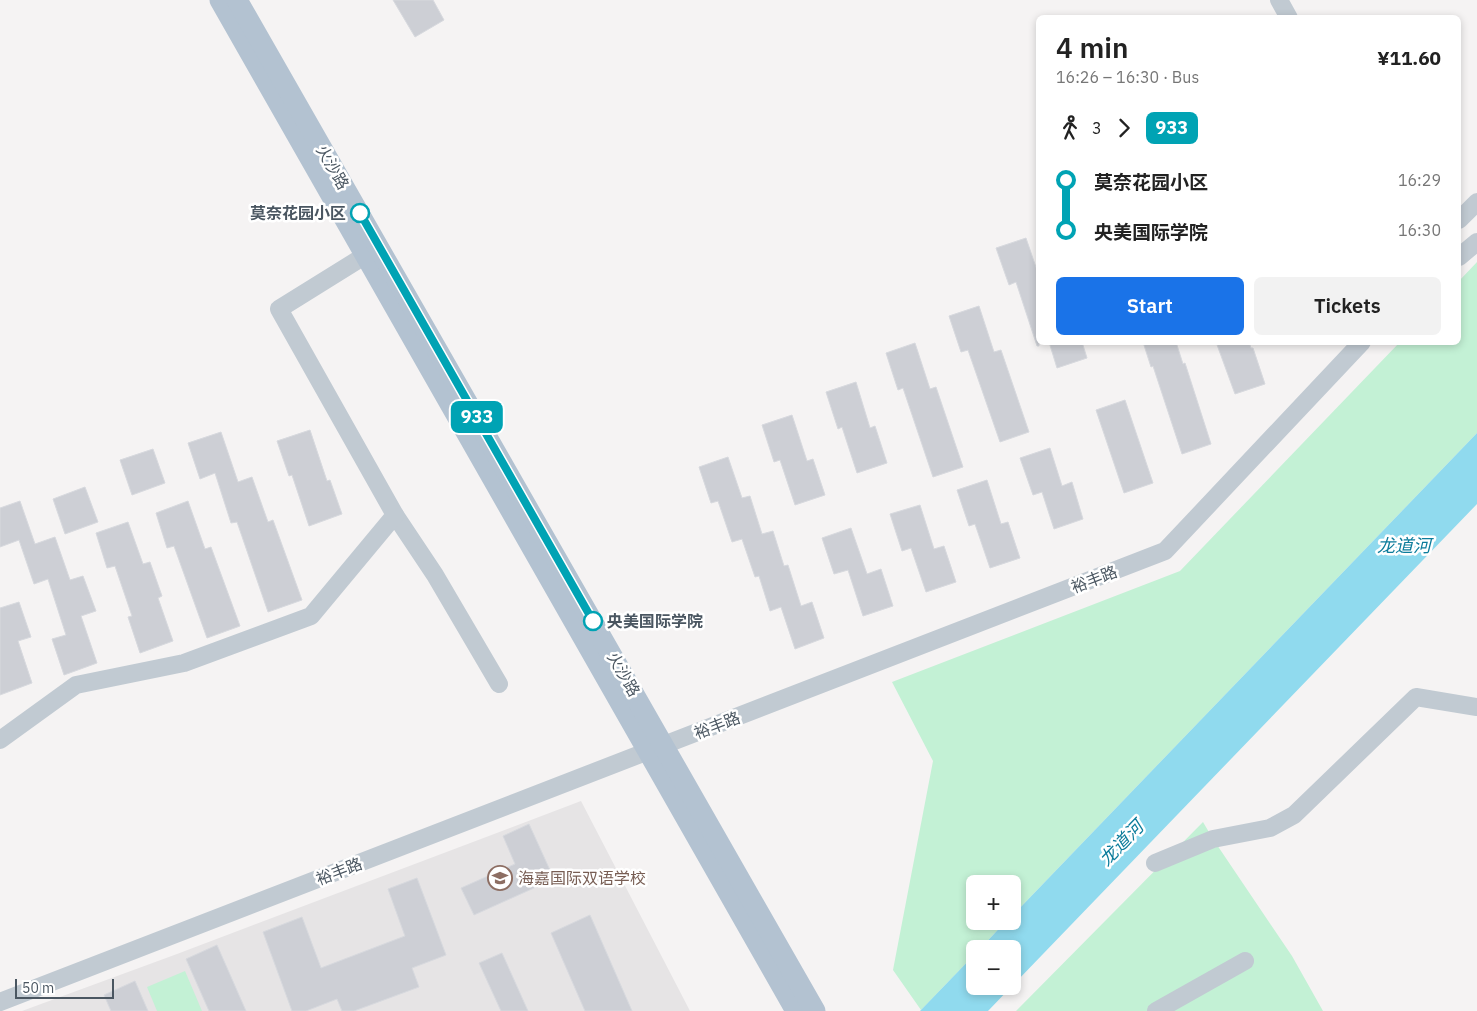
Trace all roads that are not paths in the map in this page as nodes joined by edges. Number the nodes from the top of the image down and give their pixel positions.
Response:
1 (220, 0) edge
2 (237, 0) edge
3 (1279, 0) edge
4 (1287, 15) edge
5 (1477, 202) edge
6 (1461, 218) edge
7 (1477, 242) edge
8 (373, 252) junction
9 (1461, 255) edge
10 (1359, 345) edge
11 (395, 515) junction
12 (499, 684) dead end
13 (1477, 707) edge
14 (0, 740) edge
15 (657, 748) junction
16 (1154, 863) dead end
17 (1245, 961) dead end
18 (0, 1002) edge
19 (796, 1011) edge
20 (815, 1011) edge
21 (1156, 1011) edge

1 - 8 main road, 火沙路
2 - 8 main road, 火沙路
3 - 4 street
5 - 6 street
7 - 9 street
8 - 11 street
8 - 15 main road, 火沙路
10 - 15 street, 裕丰路
11 - 12 street
11 - 14 street
13 - 16 street
15 - 18 street, 裕丰路
15 - 19 main road, 火沙路
15 - 20 main road, 火沙路
17 - 21 street

